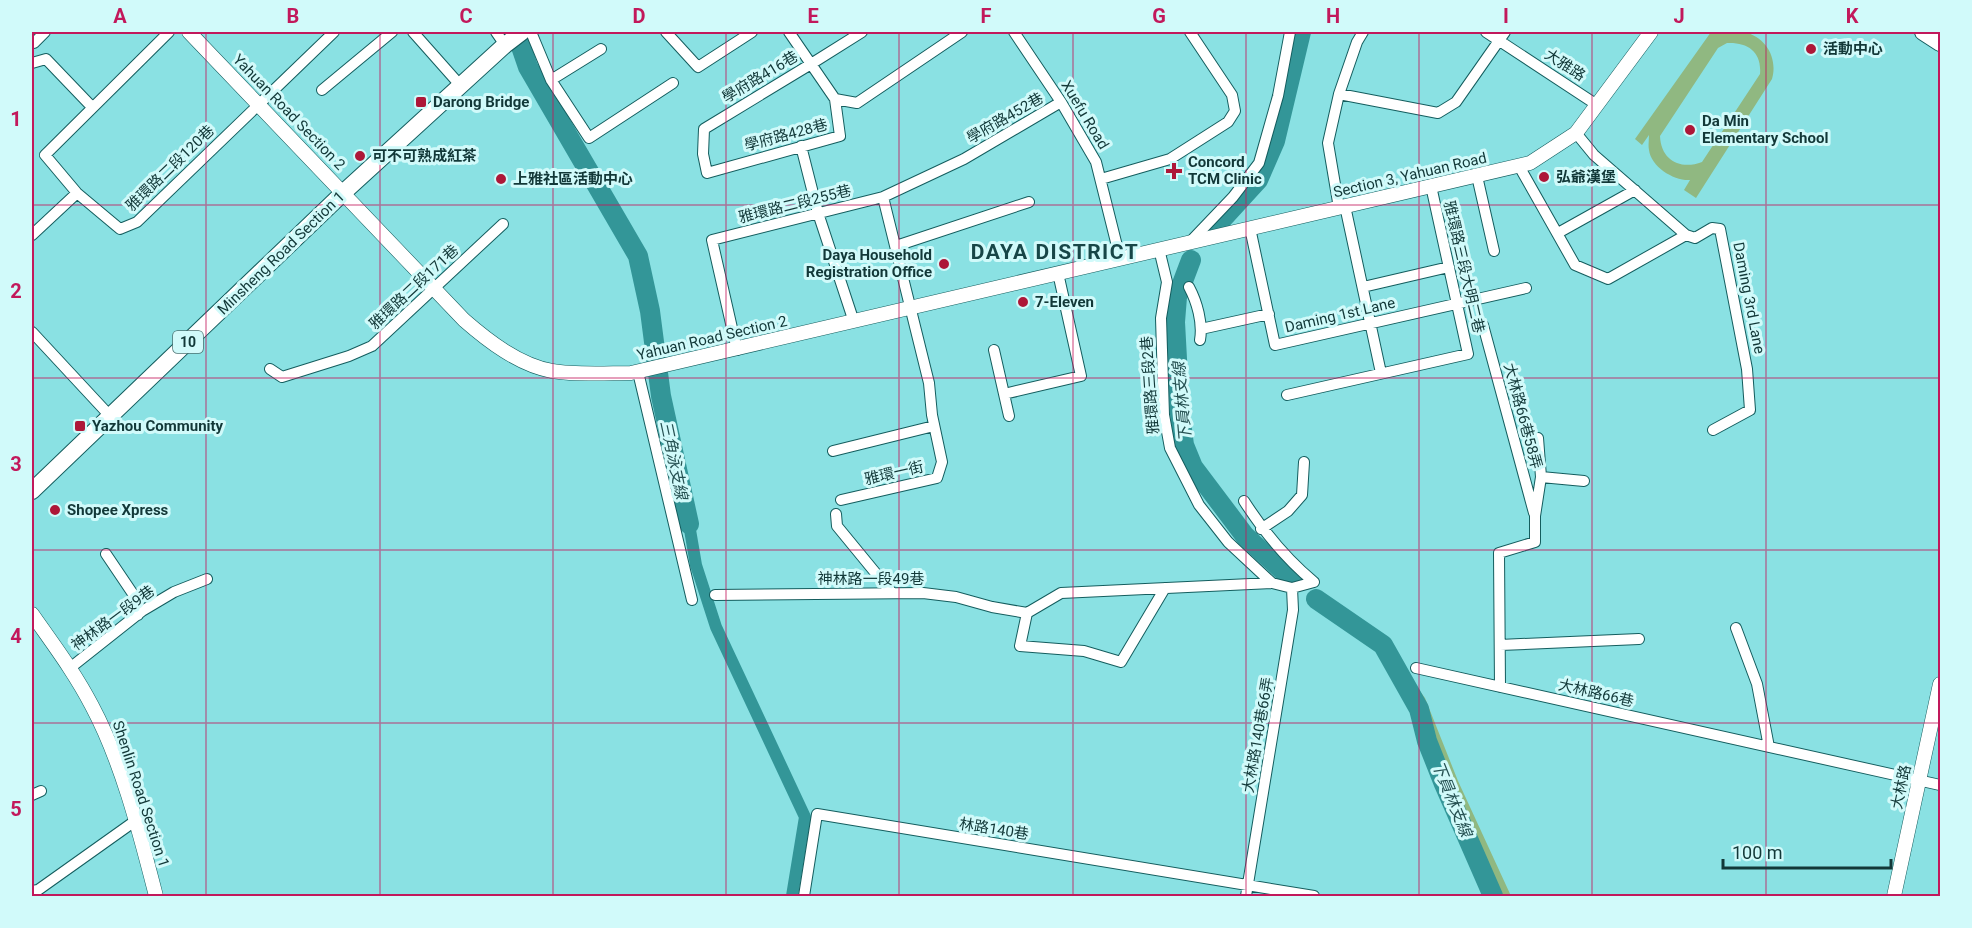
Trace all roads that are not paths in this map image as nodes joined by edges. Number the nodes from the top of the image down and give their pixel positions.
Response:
1 (45, 32) edge
2 (169, 32) edge
3 (189, 32) edge
4 (334, 32) edge
5 (392, 32) edge
6 (413, 32) edge
7 (522, 32) edge
8 (531, 32) edge
9 (666, 32) edge
10 (752, 32) edge
11 (789, 32) edge
12 (861, 32) edge
13 (962, 32) edge
14 (1014, 32) edge
15 (1190, 32) edge
16 (1290, 32) edge
17 (1363, 32) edge
18 (1486, 32) edge
19 (1651, 32) edge
20 (1923, 32) edge
21 (1502, 36) edge
22 (502, 38) edge
23 (33, 42) edge
24 (1941, 43) edge
25 (601, 49) dead end
26 (32, 63) edge
27 (811, 64) junction
28 (551, 80) junction
29 (673, 83) dead end
30 (460, 86) junction
31 (322, 90) dead end
32 (1339, 94) junction
33 (835, 99) junction
34 (1061, 102) junction
35 (259, 103) junction
36 (1597, 105) junction
37 (92, 107) junction
38 (704, 129) joint
39 (1576, 133) junction
40 (801, 146) junction
41 (1519, 166) junction
42 (1477, 176) junction
43 (1101, 179) junction
44 (1431, 186) junction
45 (1635, 190) junction
46 (344, 192) junction
47 (77, 193) junction
48 (883, 197) junction
49 (1029, 202) dead end
50 (1342, 207) junction
51 (818, 213) junction
52 (503, 224) dead end
53 (1250, 228) junction
54 (1558, 233) junction
55 (32, 235) edge
56 (1686, 235) junction
57 (1191, 242) junction
58 (896, 246) junction
59 (1159, 249) junction
60 (1494, 251) dead end
61 (1120, 258) junction
62 (1449, 267) junction
63 (1058, 273) junction
64 (1189, 286) dead end
65 (1363, 287) junction
66 (1526, 288) dead end
67 (434, 289) junction
68 (1457, 303) junction
69 (912, 308) junction
70 (1269, 314) junction
71 (854, 322) junction
72 (1371, 323) junction
73 (1483, 325) dead end
74 (32, 332) edge
75 (737, 350) junction
76 (994, 350) dead end
77 (270, 369) dead end
78 (641, 372) junction
79 (1381, 373) junction
80 (1004, 394) junction
81 (1287, 395) dead end
82 (110, 416) junction
83 (1009, 416) dead end
84 (934, 426) junction
85 (1713, 430) dead end
86 (1538, 438) dead end
87 (833, 451) dead end
88 (1304, 462) dead end
89 (1541, 477) junction
90 (1584, 482) dead end
91 (32, 491) edge
92 (841, 500) dead end
93 (1244, 501) dead end
94 (836, 514) dead end
95 (1535, 516) junction
96 (1262, 529) junction
97 (106, 554) dead end
98 (207, 579) dead end
99 (1272, 583) junction
100 (1165, 588) junction
101 (1292, 588) junction
102 (892, 593) junction
103 (715, 594) dead end
104 (692, 600) dead end
105 (1027, 613) junction
106 (32, 614) edge
107 (138, 615) junction
108 (1736, 628) dead end
109 (1639, 639) dead end
110 (1500, 645) junction
111 (70, 668) junction
112 (1416, 668) dead end
113 (1941, 684) edge
114 (1500, 687) junction
115 (1769, 747) junction
116 (1920, 781) junction
117 (1941, 785) edge
118 (135, 821) junction
119 (32, 891) edge
120 (1247, 891) edge
121 (156, 897) edge
122 (804, 897) edge
123 (1314, 897) edge
124 (1894, 897) edge

1 - 23 street
2 - 37 street, 雅環路二段120巷
3 - 35 street, Yahuan Road Section 2
4 - 35 street
5 - 31 street
6 - 30 street
7 - 22 main road, 10
8 - 28 street
9 - 10 street
11 - 27 street
12 - 27 street, 學府路416巷
13 - 33 street, 學府路428巷
14 - 34 street, Xuefu Road
15 - 43 street
16 - 57 street
17 - 32 street
18 - 21 street, 大雅路
19 - 36 street, Section 3, Yahuan Road
20 - 24 main road
21 - 32 street
21 - 36 street, 大雅路
22 - 30 main road, Minsheng Road Section 1 / 10
25 - 28 street
26 - 37 street
27 - 33 street
27 - 38 street, 學府路416巷
28 - 29 street
30 - 46 main road, Minsheng Road Section 1 / 10
32 - 50 street
33 - 40 street, 學府路428巷
34 - 43 street, Xuefu Road
34 - 48 street, 學府路452巷
35 - 46 street, Yahuan Road Section 2
35 - 47 street, 雅環路二段120巷
36 - 39 street, Section 3, Yahuan Road
37 - 47 street, 雅環路二段120巷
38 - 40 street, 學府路428巷
39 - 41 street, Section 3, Yahuan Road
39 - 45 street
40 - 51 street
41 - 42 street, Section 3, Yahuan Road
41 - 54 street
42 - 44 street, Section 3, Yahuan Road
42 - 60 street
43 - 61 street, Xuefu Road
44 - 50 street, Section 3, Yahuan Road
44 - 62 street, 雅環路三段大明二巷
45 - 54 street
45 - 56 street
46 - 67 street, Yahuan Road Section 2
46 - 82 main road, Minsheng Road Section 1 / 10
47 - 55 street
48 - 51 street, 雅環路二段255巷
48 - 58 street
49 - 58 street
50 - 53 street, Section 3, Yahuan Road
50 - 65 street
51 - 71 street
51 - 75 street, 雅環路二段255巷
52 - 67 street, 雅環路二段171巷
53 - 57 street, Section 3, Yahuan Road
53 - 70 street, Daming 1st Lane
54 - 56 street
56 - 85 street, Daming 3rd Lane
57 - 59 street, Section 3, Yahuan Road
58 - 69 street
59 - 61 street, Section 3, Yahuan Road
59 - 99 street, 雅環路三段2巷
61 - 63 street, Yahuan Road Section 2
62 - 65 street
62 - 68 street, 雅環路三段大明二巷
63 - 69 street, Yahuan Road Section 2
63 - 80 street
64 - 70 street
65 - 72 street
66 - 68 street, Daming 1st Lane
67 - 77 street, 雅環路二段171巷
67 - 78 street, Yahuan Road Section 2
68 - 72 street, Daming 1st Lane
68 - 79 street, 雅環路三段大明二巷
69 - 71 street, Yahuan Road Section 2
69 - 84 street, 雅環一街
70 - 72 street, Daming 1st Lane
71 - 75 street, Yahuan Road Section 2
72 - 79 street
73 - 95 street, 大林路66巷58弄
74 - 82 street
75 - 78 street, Yahuan Road Section 2
76 - 80 street
78 - 104 street
79 - 81 street
80 - 83 street
82 - 91 main road, Minsheng Road Section 1 / 10
84 - 87 street
84 - 92 street, 雅環一街
86 - 89 street, 大林路66巷58弄
88 - 96 street
89 - 90 street, 大林路66巷58弄
89 - 95 street, 大林路66巷58弄
93 - 96 street
94 - 102 street
95 - 110 street, 大林路66巷58弄
96 - 101 street
97 - 107 street
98 - 107 street, 神林路一段9巷
99 - 100 street
99 - 101 street, 雅環路三段2巷
100 - 105 street
100 - 105 street
101 - 120 street, 大林路140巷66弄
102 - 103 street, 神林路一段49巷
102 - 105 street, 神林路一段49巷
106 - 111 street, Shenlin Road Section 1
107 - 111 street, 神林路一段9巷
108 - 115 street
109 - 110 street
110 - 114 street, 大林路66巷58弄
111 - 118 street, Shenlin Road Section 1
112 - 114 street, 大林路66巷
113 - 116 street, 大林路
114 - 115 street, 大林路66巷
115 - 116 street, 大林路66巷
116 - 117 street, 大林路66巷
116 - 124 street, 大林路
118 - 119 street
118 - 121 street, Shenlin Road Section 1
120 - 122 street, 林路140巷
120 - 123 street

